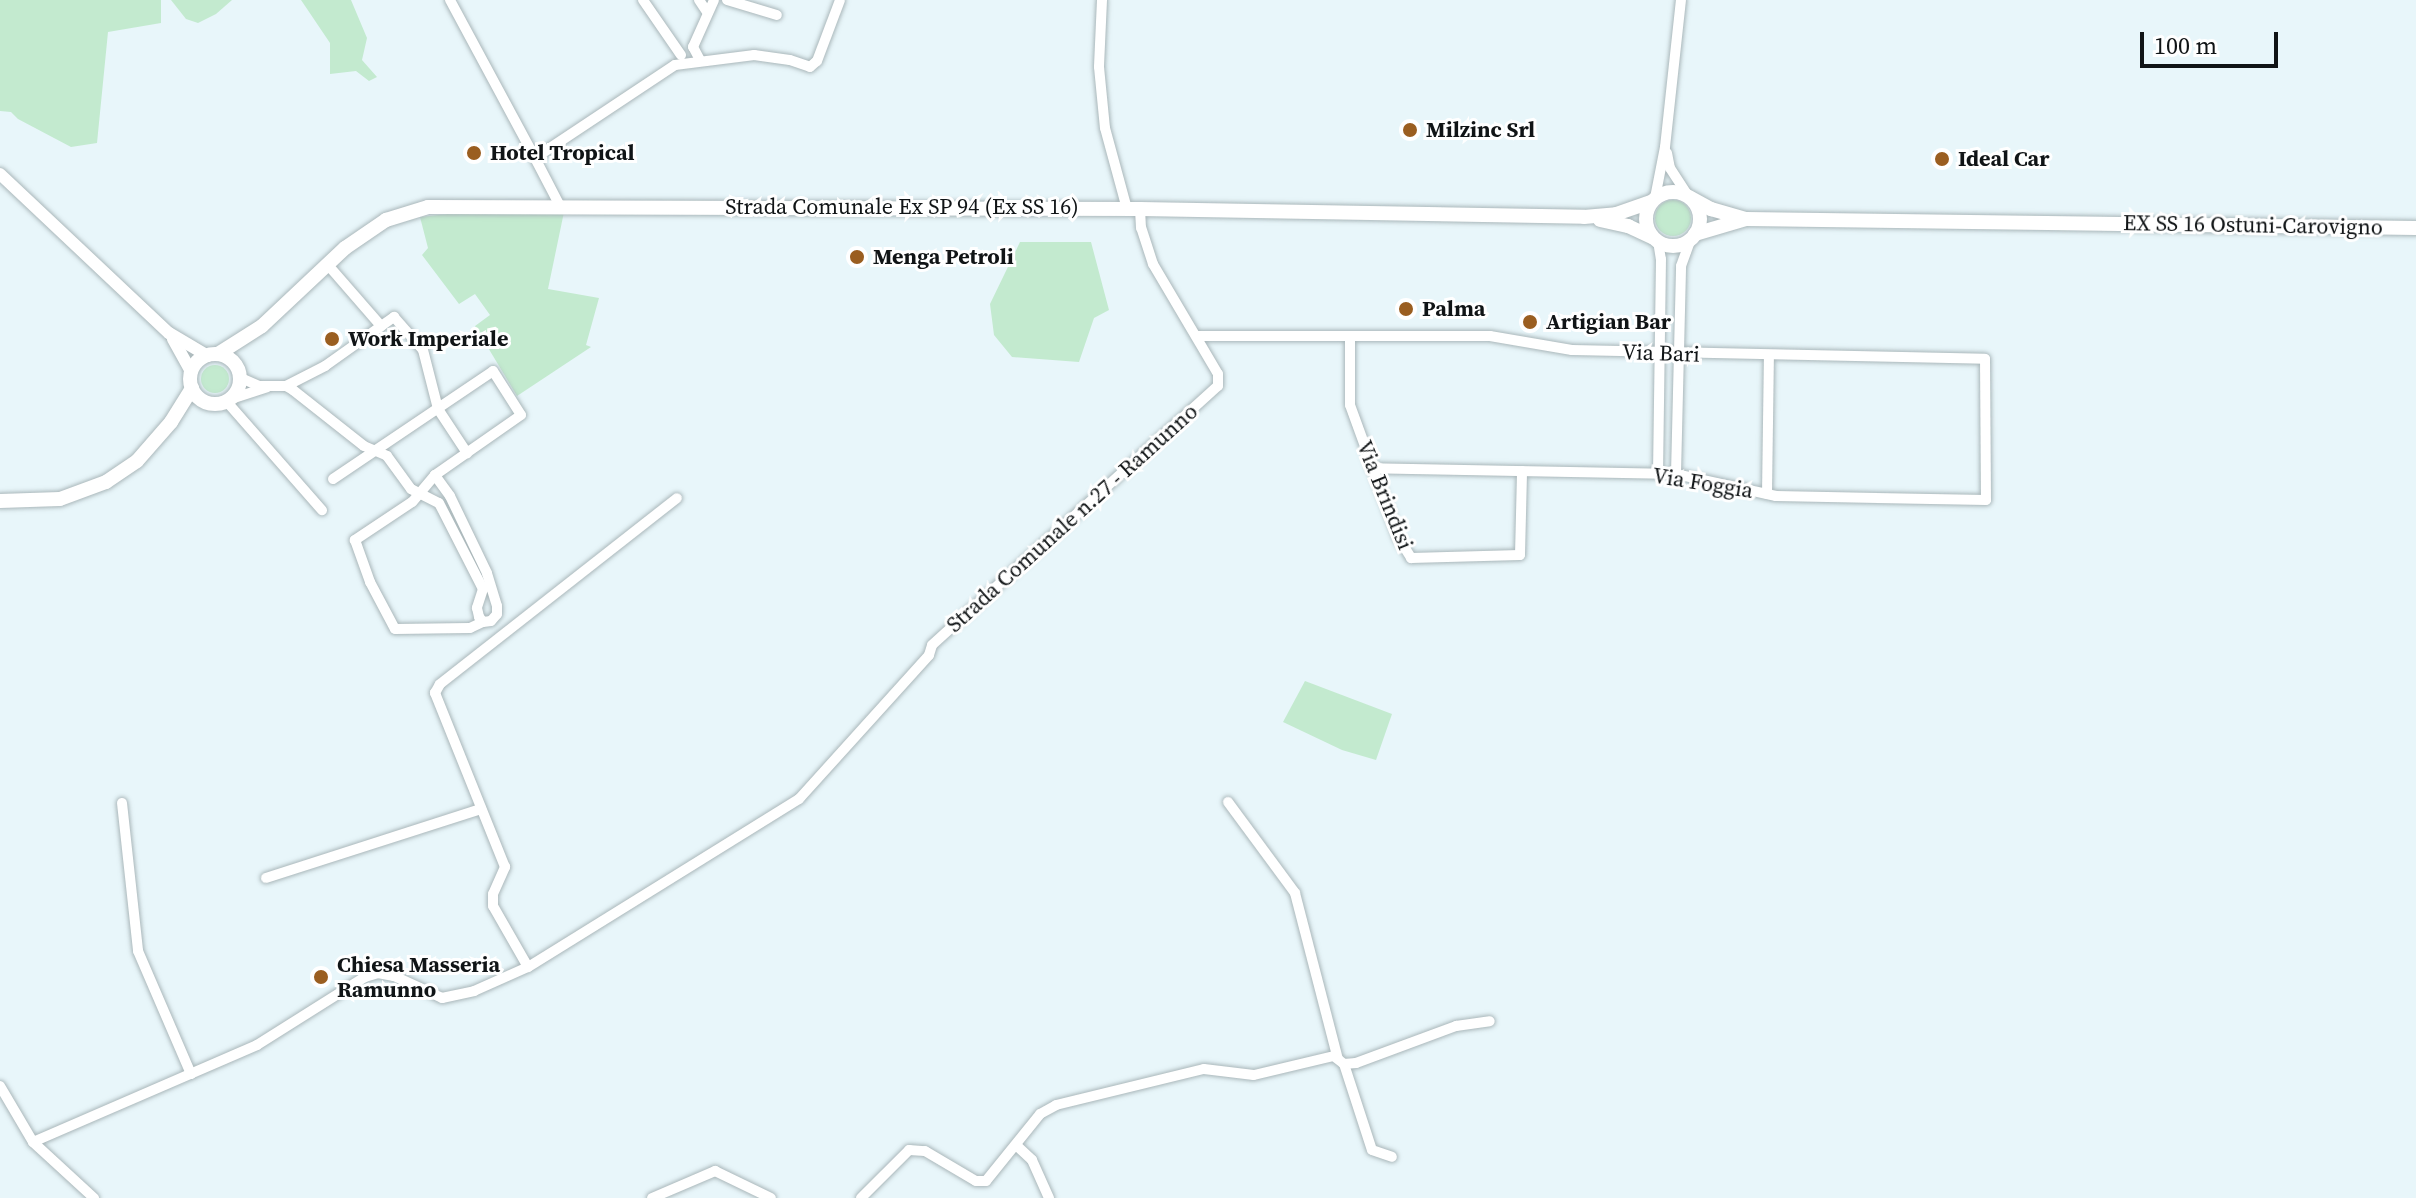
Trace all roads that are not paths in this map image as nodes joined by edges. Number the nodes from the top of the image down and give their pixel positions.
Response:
1 (450, 0) edge
2 (643, 0) edge
3 (699, 0) edge
4 (714, 0) edge
5 (727, 0) edge
6 (840, 0) edge
7 (1102, 0) edge
8 (1681, 0) edge
9 (707, 12) junction
10 (777, 15) dead end
11 (693, 47) junction
12 (678, 60) junction
13 (700, 60) junction
14 (1665, 147) junction
15 (535, 158) junction
16 (0, 174) edge
17 (1690, 198) junction
18 (1653, 200) junction
19 (560, 206) junction
20 (1134, 209) junction
21 (1584, 217) junction
22 (1746, 219) junction
23 (2416, 228) edge
24 (1693, 236) junction
25 (1656, 240) junction
26 (328, 265) junction
27 (262, 326) junction
28 (381, 326) junction
29 (169, 333) junction
30 (1197, 336) junction
31 (1350, 336) junction
32 (1659, 352) junction
33 (1679, 354) junction
34 (213, 355) junction
35 (1769, 355) junction
36 (191, 372) junction
37 (239, 373) junction
38 (273, 385) junction
39 (286, 386) junction
40 (192, 388) junction
41 (229, 401) junction
42 (205, 402) junction
43 (438, 409) junction
44 (171, 422) junction
45 (377, 450) junction
46 (467, 453) junction
47 (1372, 468) junction
48 (1522, 471) junction
49 (1658, 474) junction
50 (1676, 474) junction
51 (435, 475) junction
52 (333, 479) dead end
53 (420, 493) junction
54 (1767, 494) junction
55 (677, 498) dead end
56 (1986, 500) joint
57 (0, 501) edge
58 (322, 510) dead end
59 (483, 622) junction
60 (1228, 802) dead end
61 (122, 803) dead end
62 (481, 809) junction
63 (266, 878) dead end
64 (528, 967) junction
65 (1490, 1021) dead end
66 (1341, 1061) junction
67 (191, 1074) junction
68 (0, 1086) edge
69 (33, 1142) junction
70 (1016, 1145) junction
71 (1392, 1157) dead end
72 (94, 1198) edge
73 (652, 1198) edge
74 (771, 1198) edge
75 (861, 1198) edge
76 (1049, 1198) edge

1 - 15 street
2 - 12 street
3 - 9 street
4 - 9 street
5 - 10 street
6 - 13 street
7 - 20 street
8 - 14 street
9 - 11 street
11 - 12 street
11 - 13 street
12 - 13 street
12 - 15 street
14 - 17 street
14 - 18 street
15 - 19 street
16 - 29 street
17 - 18 main road
17 - 22 main road
17 - 24 main road
18 - 21 main road, Strada Comunale Ex SP 94 (Ex SS 16)
18 - 25 main road
19 - 20 main road, Strada Comunale Ex SP 94 (Ex SS 16)
19 - 26 main road, Strada Comunale Ex SP 94 (Ex SS 16)
20 - 21 main road, Strada Comunale Ex SP 94 (Ex SS 16)
20 - 30 street
21 - 25 main road, Strada Comunale Ex SP 94 (Ex SS 16)
22 - 23 main road, EX SS 16 Ostuni-Carovigno
22 - 24 main road
24 - 25 main road
24 - 33 street
25 - 32 street
26 - 27 main road, Strada Comunale Ex SP 94 (Ex SS 16)
26 - 28 street
27 - 34 main road, Strada Comunale Ex SP 94 (Ex SS 16)
27 - 37 main road, Strada Comunale Ex SP 94 (Ex SS 16)
28 - 39 street
28 - 43 street
29 - 34 street
29 - 36 street
30 - 31 street, Via Bari
30 - 64 street, Strada Comunale n.27 - Ramunno
31 - 32 street, Via Bari
31 - 47 street, Via Brindisi
32 - 33 street, Via Bari
32 - 49 street
33 - 35 street, Via Bari
33 - 50 street
34 - 36 main road
34 - 37 main road
35 - 54 street
35 - 56 street, Via Bari
36 - 40 main road
37 - 38 street
37 - 41 main road
38 - 39 street
38 - 41 street
39 - 45 street
40 - 42 main road
40 - 44 main road
41 - 42 main road
41 - 58 street
42 - 44 main road
43 - 45 street
43 - 46 street
43 - 46 street
44 - 57 main road
45 - 52 street
45 - 53 street
46 - 51 street
47 - 48 street, Via Foggia
47 - 48 street, Via Brindisi
48 - 49 street, Via Foggia
49 - 50 street, Via Foggia
50 - 54 street, Via Foggia
51 - 53 street
51 - 59 street
53 - 59 street
53 - 59 street
54 - 56 street, Via Foggia
55 - 62 street
60 - 66 street
61 - 67 street
62 - 63 street
62 - 64 street
64 - 67 street, Strada Comunale n.27 - Ramunno
65 - 66 street
66 - 70 street
66 - 71 street
67 - 69 street, Strada Comunale n.27 - Ramunno
68 - 69 street
69 - 72 street
70 - 75 street
70 - 76 street
73 - 74 street

